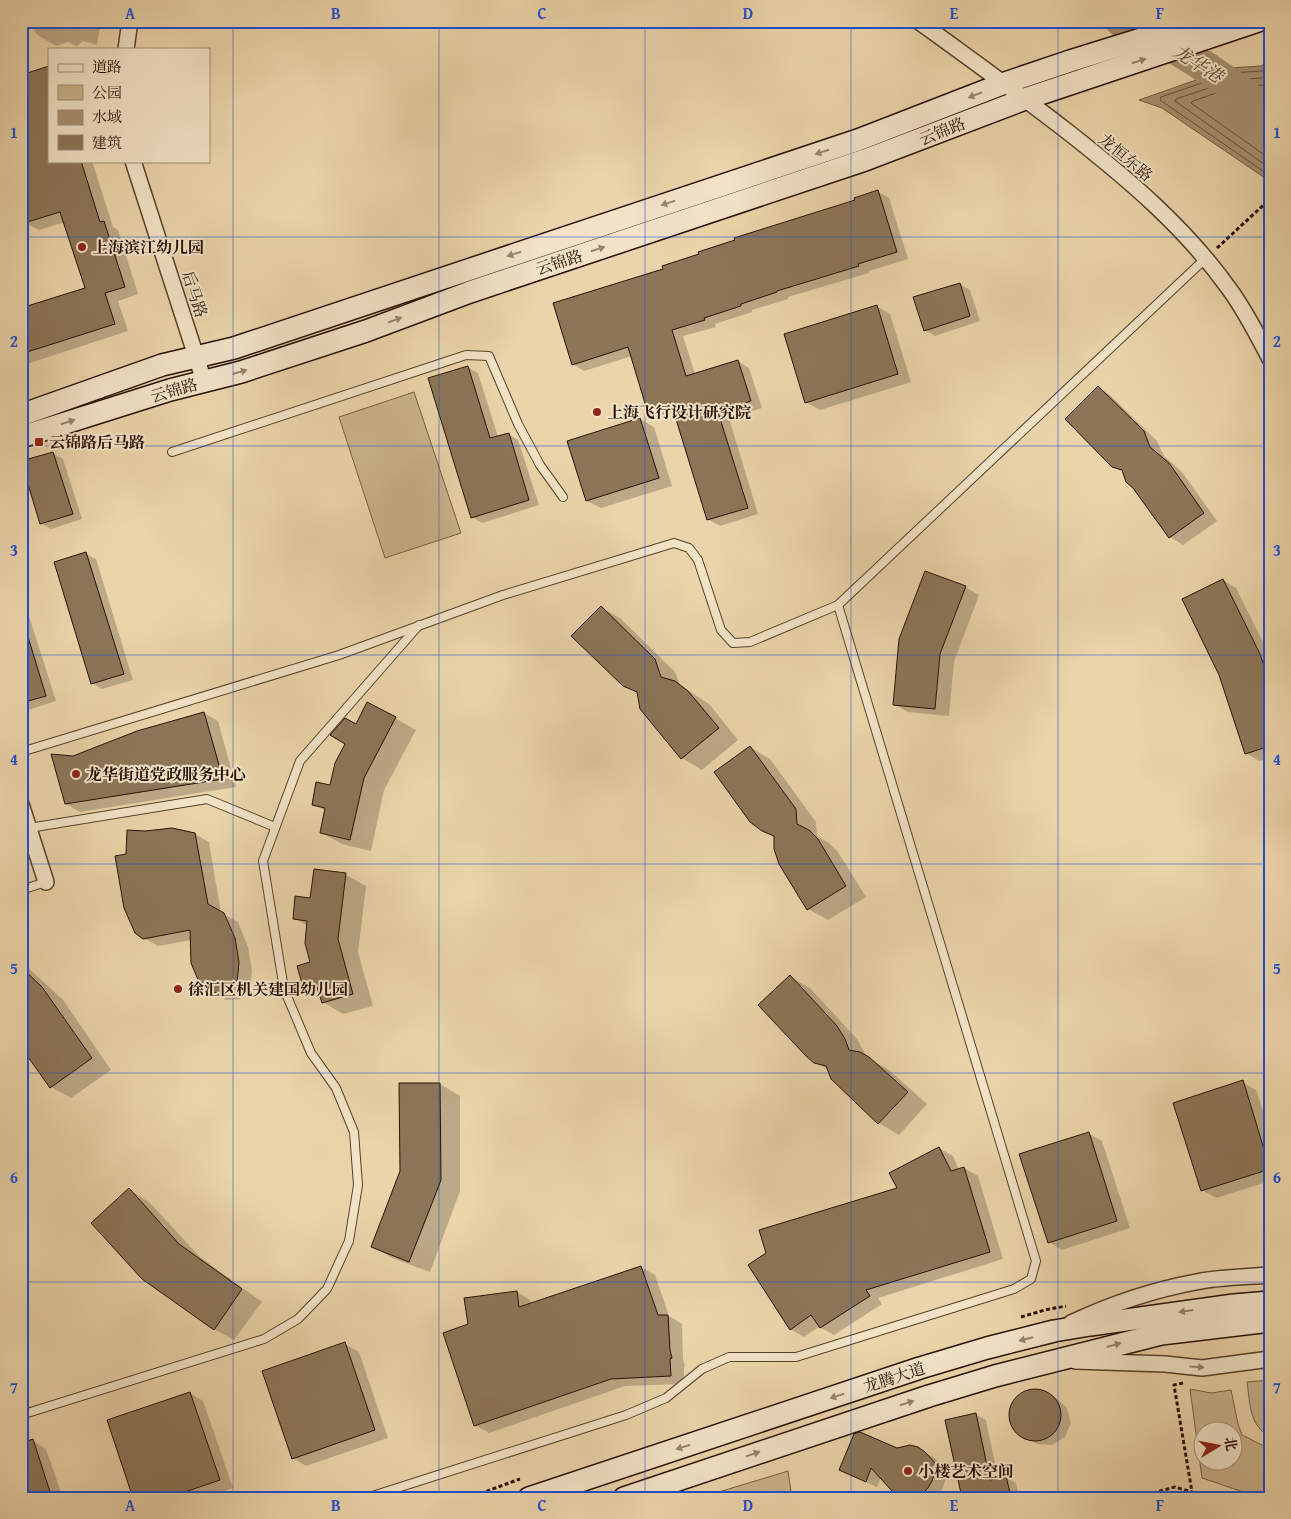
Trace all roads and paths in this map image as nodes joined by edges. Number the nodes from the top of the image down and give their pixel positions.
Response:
1 (130, 21) edge
2 (918, 21) edge
3 (1199, 21) edge
4 (1258, 21) edge
5 (126, 48) edge
6 (1005, 83) junction
7 (1025, 99) junction
8 (134, 162) edge
9 (1269, 200) edge
10 (1206, 258) junction
11 (196, 357) junction
12 (1270, 359) edge
13 (204, 382) junction
14 (21, 415) edge
15 (21, 437) edge
16 (172, 452) dead end
17 (563, 497) dead end
18 (838, 604) junction
19 (420, 624) junction
20 (21, 752) edge
21 (21, 804) edge
22 (275, 827) junction
23 (29, 828) junction
24 (46, 882) joint
25 (21, 890) edge
26 (1270, 1275) edge
27 (1270, 1302) edge
28 (1235, 1314) junction
29 (1270, 1321) edge
30 (1054, 1331) junction
31 (1270, 1359) edge
32 (1061, 1360) junction
33 (1174, 1385) dead end
34 (21, 1415) edge
35 (1192, 1492) junction
36 (366, 1498) edge
37 (529, 1498) edge
38 (624, 1498) edge
39 (1134, 1498) edge
40 (1213, 1498) edge

1 - 5 street
2 - 6 street, 龙恒东路
3 - 6 main road, 云锦路
7 -> 4 main road, 云锦路
6 - 7 street, 龙恒东路
6 -> 11 main road, 云锦路
7 - 10 street, 龙恒东路
13 -> 7 main road, 云锦路
8 - 11 street, 后马路
9 - 10 path
10 - 12 street, 龙恒东路
10 - 18 lane
11 - 13 street, 后马路
11 - 14 main road, 云锦路
15 -> 13 main road, 云锦路
16 - 17 lane
18 - 19 lane
18 - 36 lane
19 - 20 lane
19 - 22 lane
21 - 23 street
22 - 23 lane
22 - 34 lane
23 - 24 street
24 - 25 lane
26 - 30 street
27 - 28 main road, 龙腾大道
28 - 29 main road, 龙腾大道
28 -> 30 main road, 龙腾大道
32 -> 28 main road, 龙腾大道
30 -> 37 main road, 龙腾大道
32 -> 31 street
38 -> 32 main road, 龙腾大道
33 - 35 path
35 - 39 path
35 - 40 path

